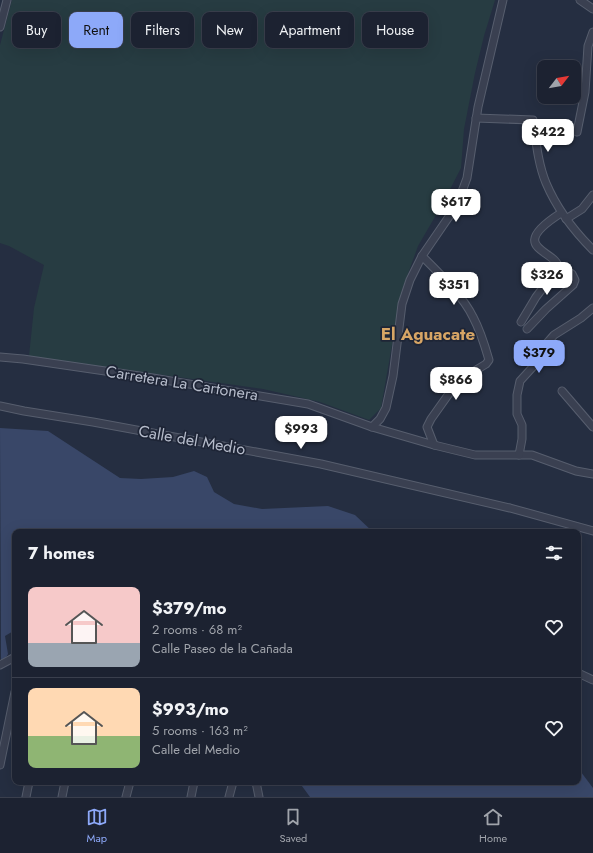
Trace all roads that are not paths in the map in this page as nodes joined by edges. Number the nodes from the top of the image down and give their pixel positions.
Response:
1 (7, 0) edge
2 (503, 0) edge
3 (580, 0) edge
4 (593, 9) edge
5 (0, 27) edge
6 (593, 32) edge
7 (590, 54) edge
8 (476, 118) junction
9 (577, 132) dead end
10 (593, 195) edge
11 (564, 216) junction
12 (593, 249) edge
13 (422, 256) junction
14 (558, 265) junction
15 (593, 308) edge
16 (521, 322) dead end
17 (527, 330) dead end
18 (0, 357) edge
19 (562, 392) dead end
20 (0, 406) edge
21 (593, 427) edge
22 (372, 428) junction
23 (434, 445) junction
24 (519, 455) junction
25 (593, 474) edge
26 (593, 531) edge
27 (12, 658) edge
28 (0, 664) edge
29 (581, 674) edge
30 (593, 680) edge
31 (12, 707) edge
32 (0, 765) edge
33 (28, 785) edge
34 (64, 785) edge
35 (129, 785) edge
36 (194, 785) edge
37 (232, 785) edge
38 (257, 785) edge
39 (26, 797) edge
40 (62, 797) edge
41 (126, 797) edge
42 (192, 797) edge
43 (229, 797) edge
44 (260, 797) edge

1 - 5 street
2 - 8 street
3 - 4 street
6 - 7 street
7 - 9 street
8 - 11 street
8 - 13 street
10 - 11 street
11 - 12 street
11 - 14 street
13 - 22 street
13 - 23 street
14 - 16 street
14 - 17 street
15 - 24 street
18 - 22 street, Carretera La Cartonera
19 - 21 street
20 - 26 street, Calle del Medio
22 - 23 street, Carretera La Cartonera
23 - 24 street, Carretera La Cartonera
24 - 25 street, Carretera La Cartonera
27 - 28 street
29 - 30 street
31 - 32 street
33 - 39 street
34 - 40 street
35 - 41 street
36 - 42 street
37 - 43 street
38 - 44 street

